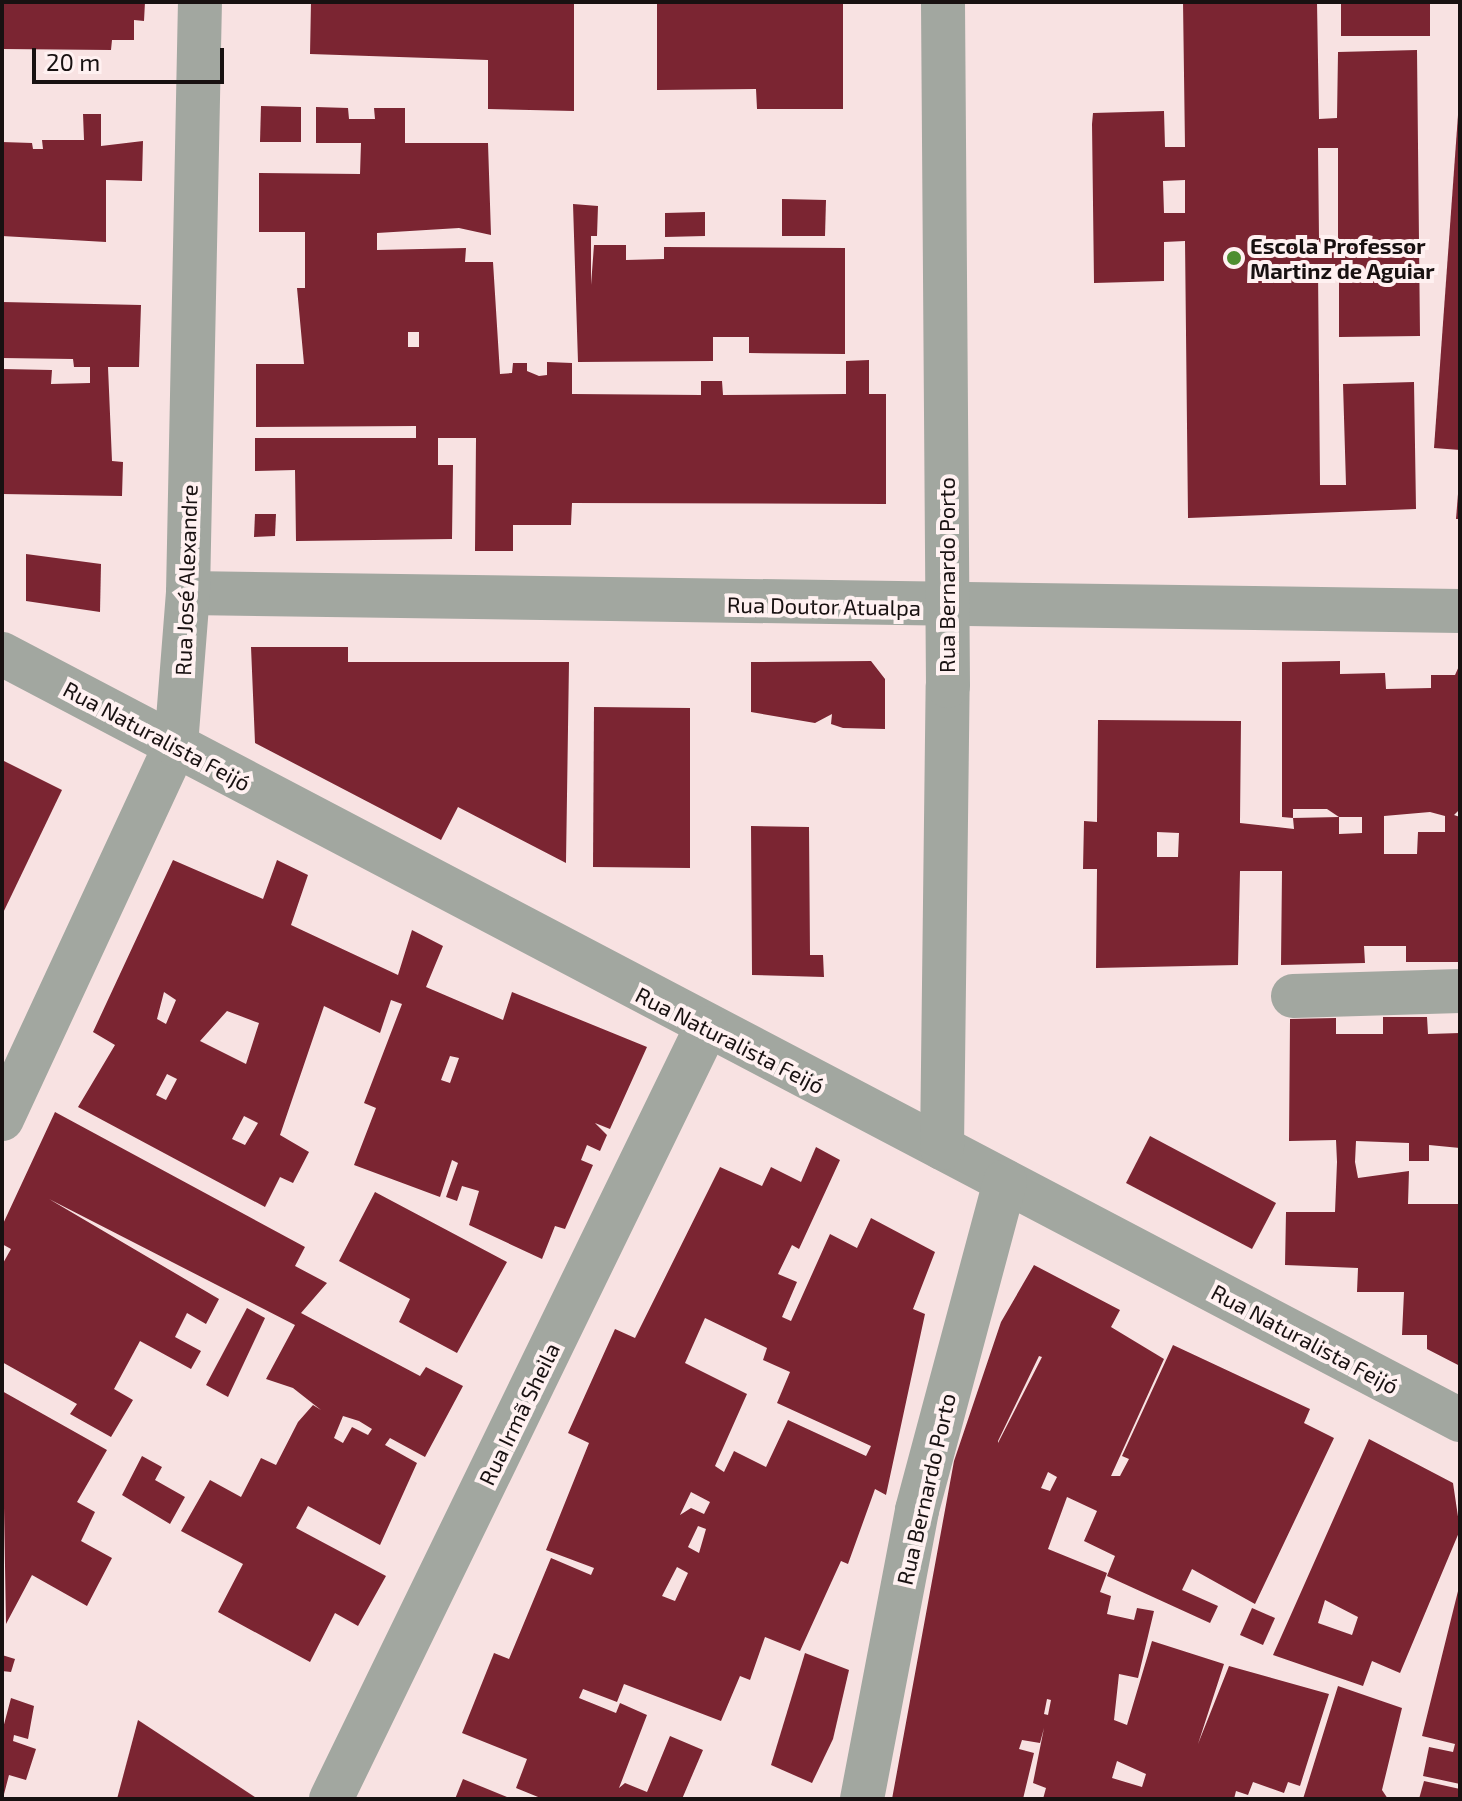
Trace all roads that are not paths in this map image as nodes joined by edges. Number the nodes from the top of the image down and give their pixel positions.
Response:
1 (200, 2) edge
2 (943, 2) edge
3 (188, 593) junction
4 (948, 609) junction
5 (1460, 611) edge
6 (2, 654) edge
7 (176, 745) junction
8 (1460, 991) edge
9 (1293, 996) dead end
10 (706, 1028) junction
11 (2, 1119) edge
12 (942, 1148) junction
13 (1005, 1182) junction
14 (1460, 1420) edge
15 (331, 1799) edge
16 (862, 1799) edge

1 - 3 street, Rua José Alexandre
2 - 4 street, Rua Bernardo Porto
3 - 4 street, Rua Doutor Atualpa
3 - 7 street, Rua José Alexandre
4 - 5 street, Rua Doutor Atualpa
4 - 12 street, Rua Bernardo Porto
6 - 7 street, Rua Naturalista Feijó
7 - 10 street, Rua Naturalista Feijó
7 - 11 street, Rua José Alexandre
8 - 9 street
10 - 12 street, Rua Naturalista Feijó
10 - 15 street, Rua Irmã Sheila
12 - 13 street, Rua Naturalista Feijó
13 - 14 street, Rua Naturalista Feijó
13 - 16 street, Rua Bernardo Porto

